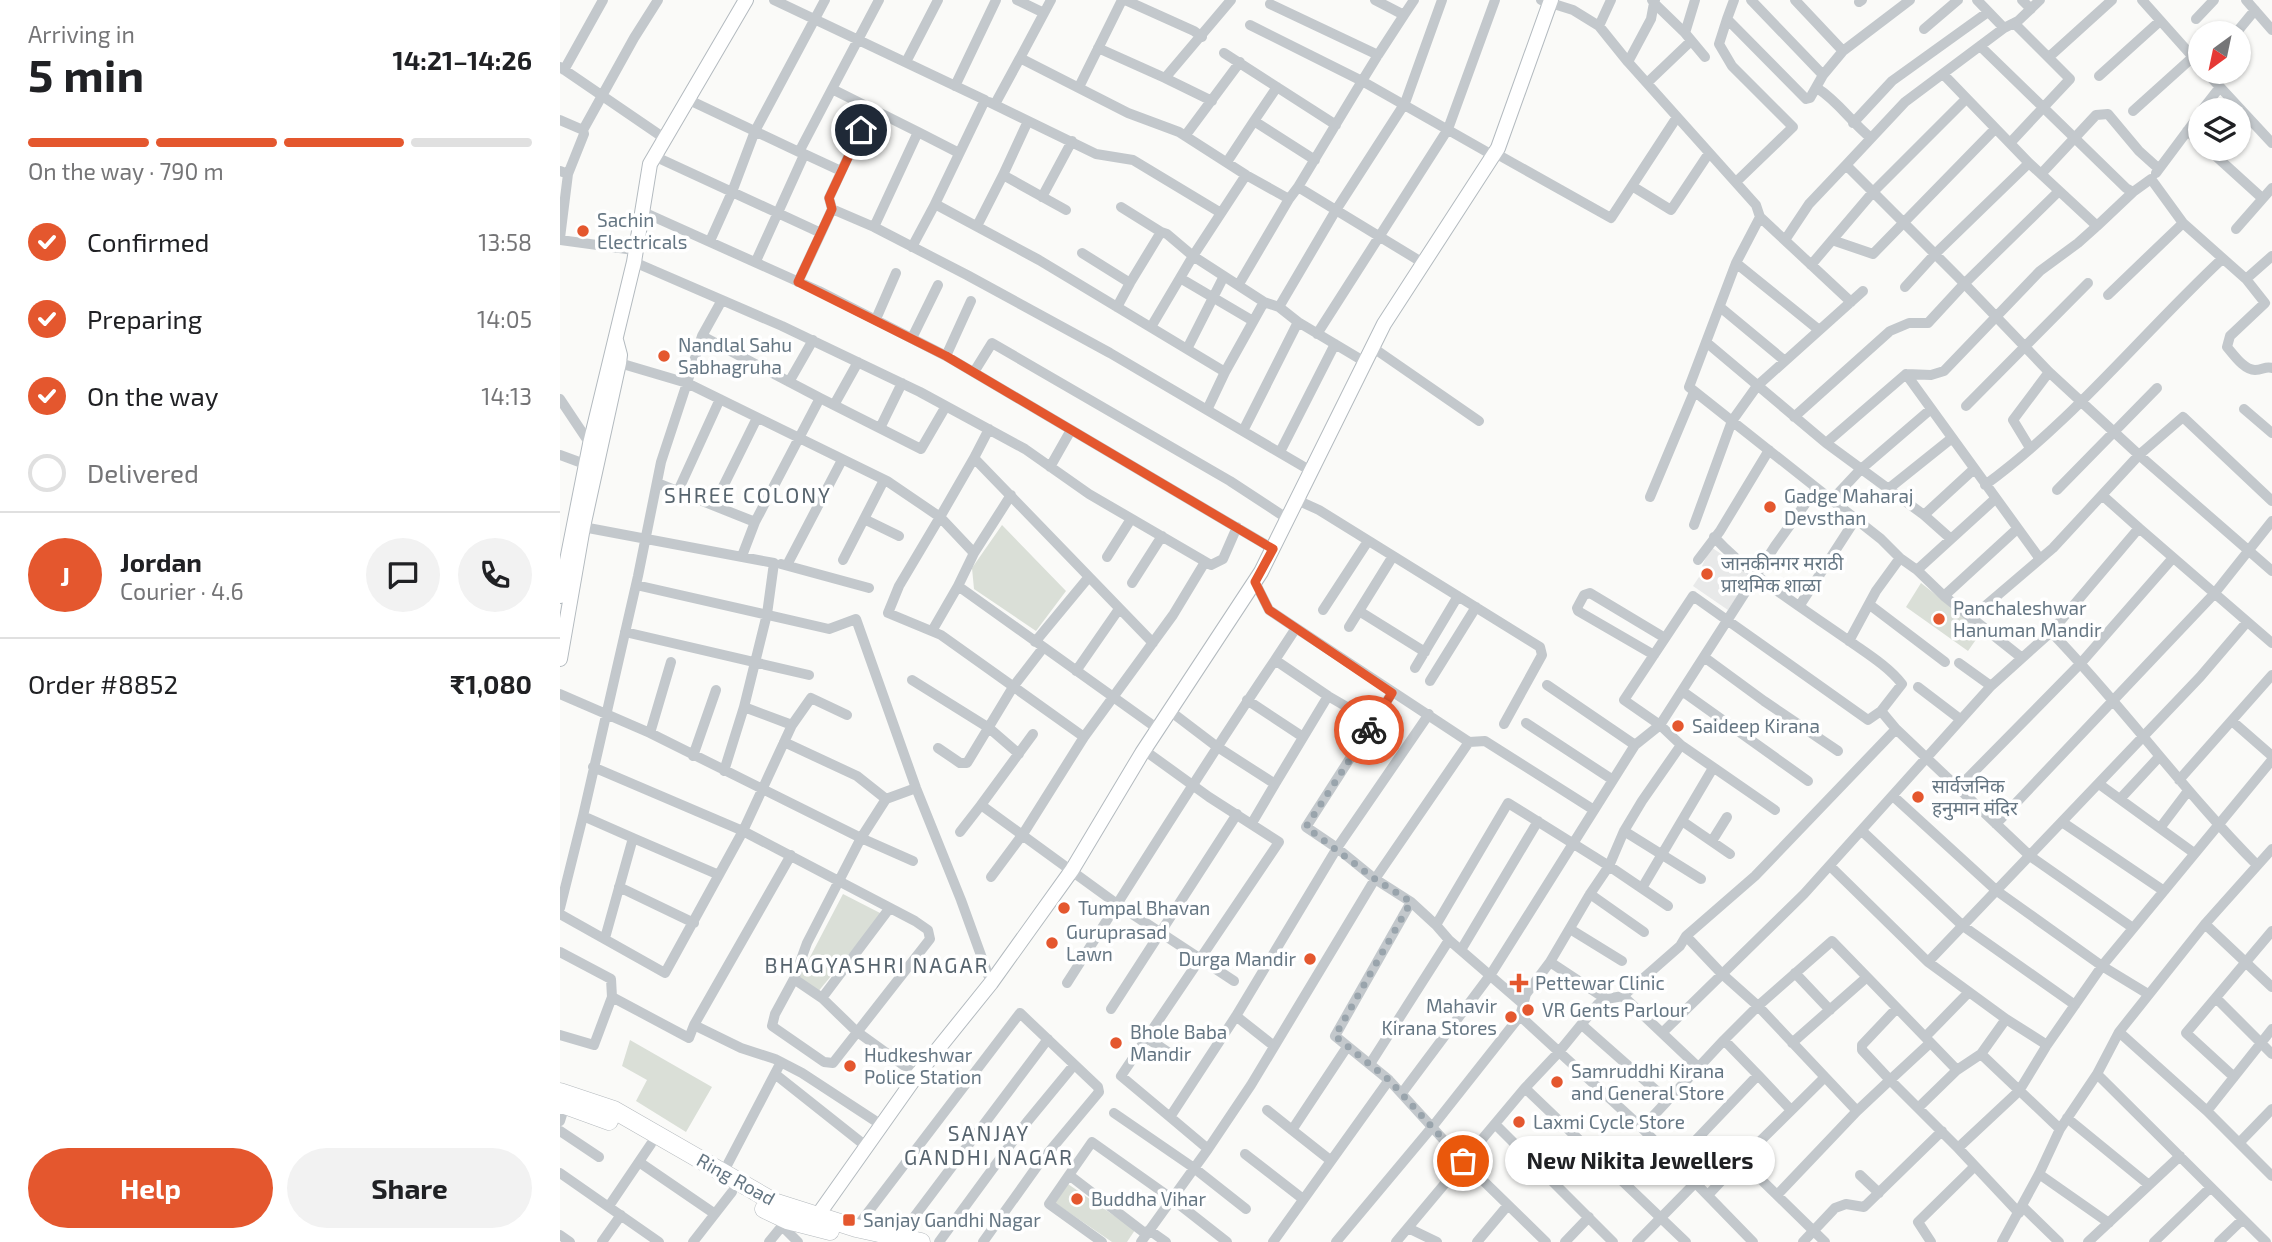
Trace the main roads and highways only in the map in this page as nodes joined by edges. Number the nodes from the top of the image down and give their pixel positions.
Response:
1 (561, 1106) edge
2 (871, 1242) edge
3 (921, 1242) edge

1 - 2 highway, Ring Road
1 - 3 highway, Ring Road

